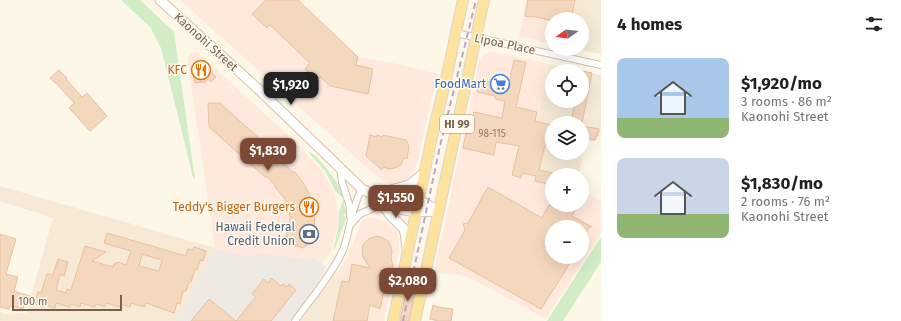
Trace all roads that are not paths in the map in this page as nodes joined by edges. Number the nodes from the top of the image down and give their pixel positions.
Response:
1 (160, 0) edge
2 (463, 0) edge
3 (484, 0) edge
4 (456, 33) junction
5 (475, 38) junction
6 (601, 64) edge
7 (340, 167) junction
8 (424, 172) junction
9 (362, 189) junction
10 (386, 192) junction
11 (376, 196) junction
12 (419, 200) junction
13 (382, 204) junction
14 (438, 211) junction
15 (416, 212) junction
16 (351, 224) junction
17 (408, 253) junction
18 (295, 321) edge
19 (394, 321) edge
20 (415, 321) edge

1 - 7 street, Kaonohi Street
2 - 4 main road, HI 99
3 - 5 main road, HI 99
4 - 5 street, Lipoa Place
4 - 8 main road, HI 99
5 - 6 street, Lipoa Place
5 - 14 main road, HI 99
7 - 9 street, Kaonohi Street
7 - 16 street
8 - 10 street
8 - 12 main road, HI 99
9 - 11 street, Kaonohi Street
9 - 16 street
10 - 11 street
10 - 12 street
11 - 13 street, Kaonohi Street
12 - 14 street
12 - 15 main road, HI 99
13 - 15 street
13 - 16 street
13 - 17 street, Kaonohi Street
14 - 15 street
14 - 20 main road, HI 99
15 - 17 main road, HI 99
16 - 18 street
17 - 19 main road, HI 99

